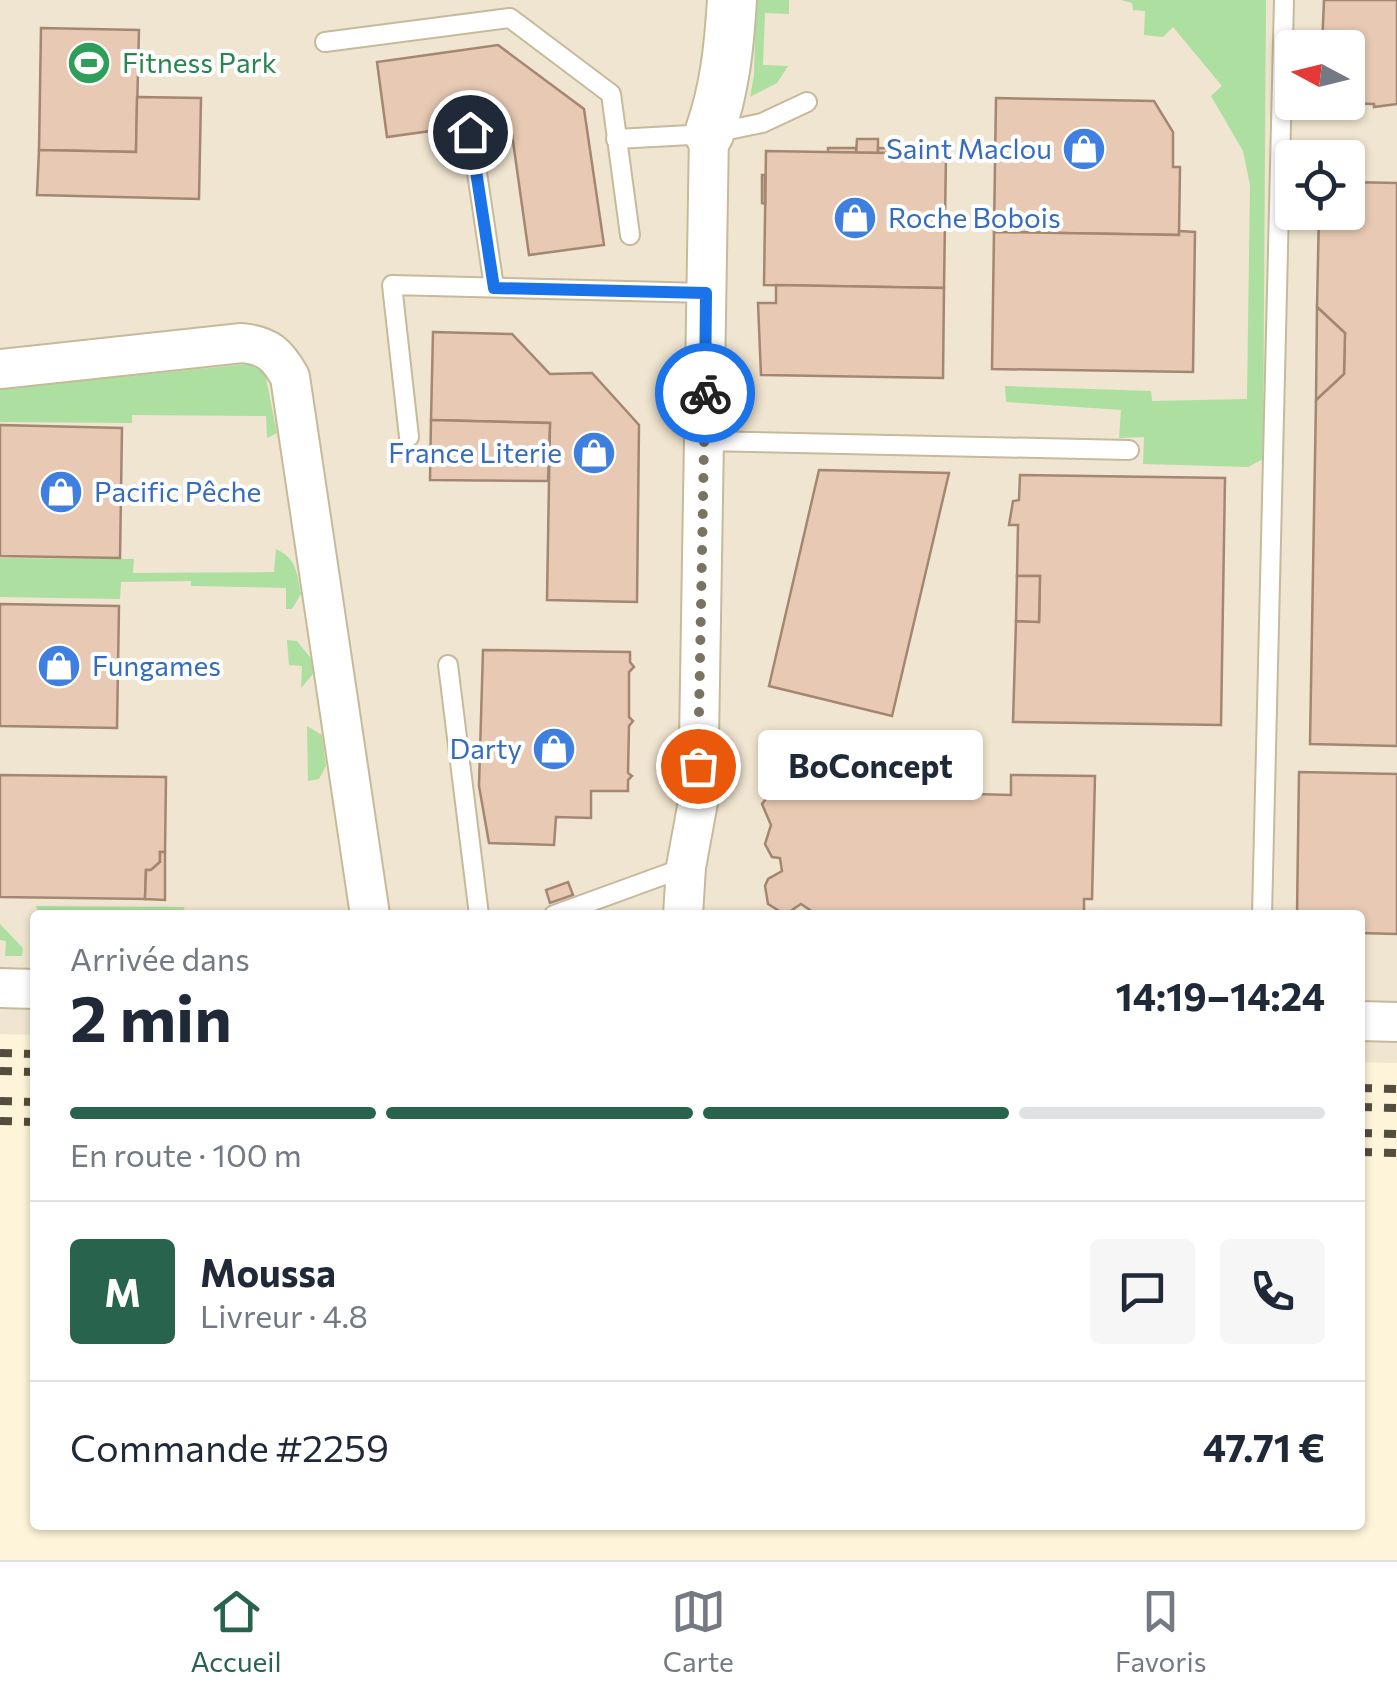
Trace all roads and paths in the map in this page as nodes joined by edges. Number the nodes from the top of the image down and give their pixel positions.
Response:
1 (701, 0) edge
2 (732, 0) edge
3 (1284, 0) edge
4 (324, 42) dead end
5 (807, 102) dead end
6 (470, 132) dead end
7 (709, 134) junction
8 (616, 139) junction
9 (630, 235) dead end
10 (494, 288) junction
11 (706, 293) junction
12 (0, 369) edge
13 (409, 437) dead end
14 (704, 441) junction
15 (1129, 450) dead end
16 (448, 665) dead end
17 (686, 867) junction
18 (369, 910) edge
19 (478, 910) edge
20 (568, 910) edge
21 (682, 910) edge
22 (1262, 910) edge
23 (0, 988) edge
24 (30, 989) edge
25 (1365, 1021) edge
26 (1397, 1022) edge

1 - 7 street
2 - 7 street
3 - 22 lane
4 - 8 lane
5 - 7 lane
6 - 10 lane
7 - 8 lane
7 - 11 street
8 - 9 lane
10 - 11 lane
10 - 13 lane
11 - 14 street
12 - 18 street
14 - 15 lane
14 - 17 street
16 - 19 lane
17 - 20 lane
17 - 21 street
23 - 24 street
25 - 26 street

